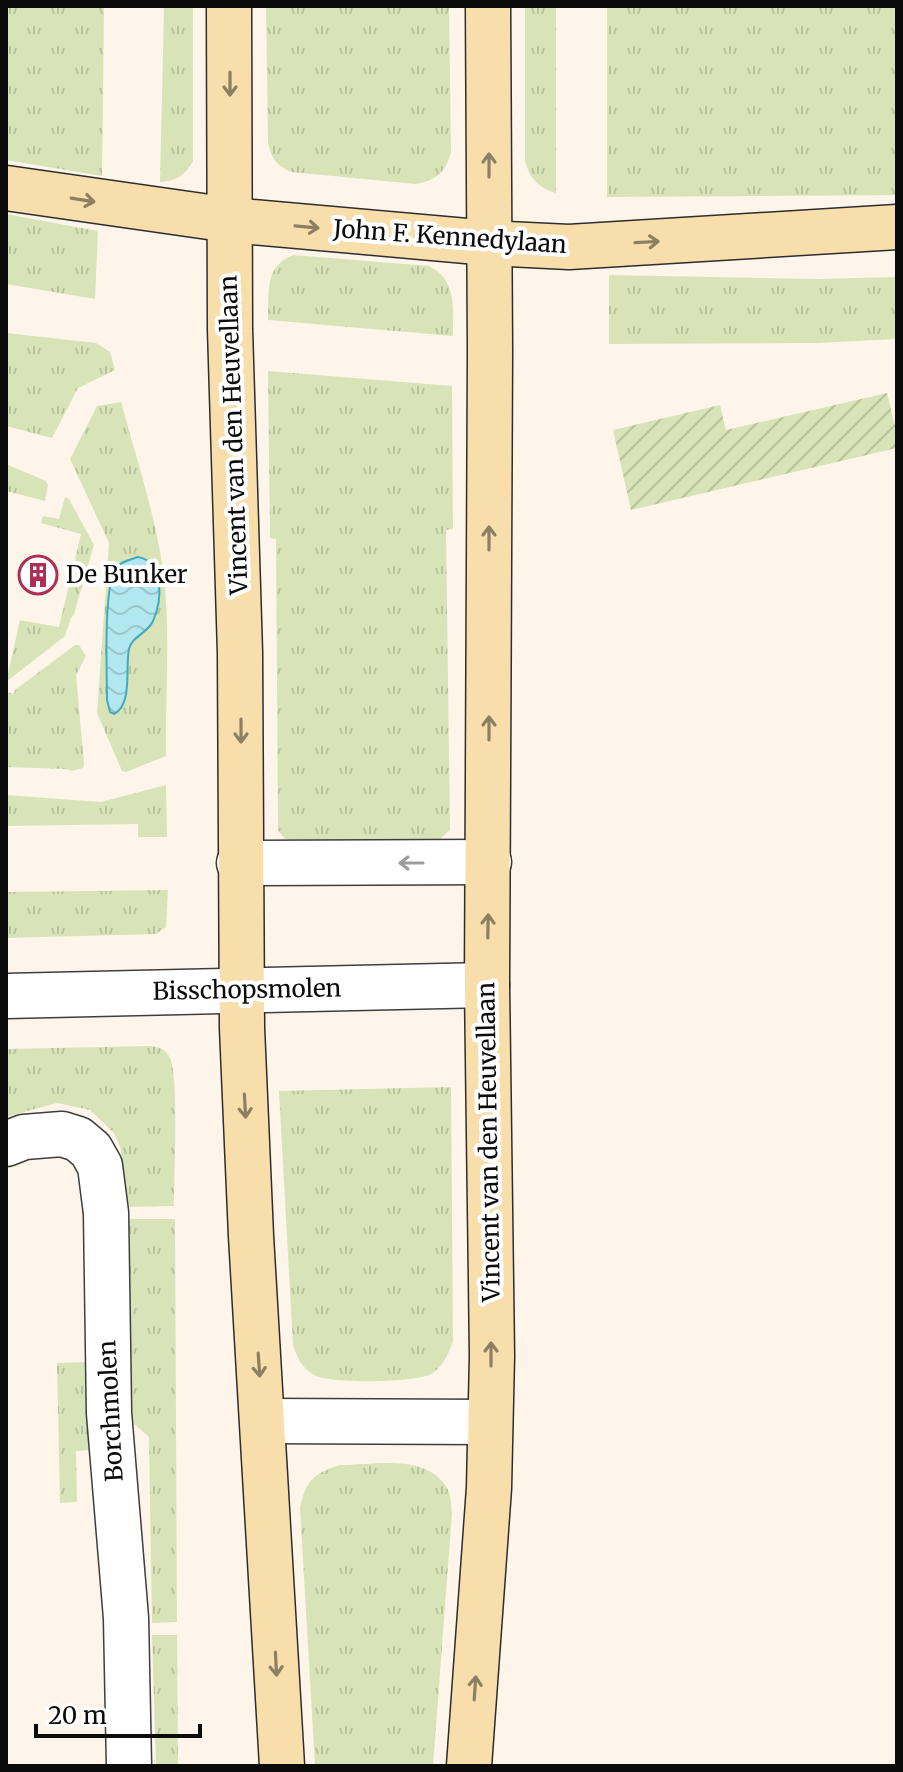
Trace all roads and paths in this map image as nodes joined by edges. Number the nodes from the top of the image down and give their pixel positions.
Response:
1 (229, 6) edge
2 (488, 6) edge
3 (6, 188) edge
4 (230, 220) junction
5 (897, 227) edge
6 (489, 243) junction
7 (489, 862) junction
8 (239, 863) junction
9 (487, 985) junction
10 (241, 989) junction
11 (6, 996) edge
12 (6, 1144) edge
13 (263, 1421) junction
14 (490, 1422) junction
15 (129, 1766) edge
16 (282, 1766) edge
17 (469, 1766) edge

1 -> 4 street, Vincent van den Heuvellaan
6 -> 2 street, Vincent van den Heuvellaan
3 -> 4 street, John F. Kennedylaan
4 -> 6 street, John F. Kennedylaan
4 -> 8 street, Vincent van den Heuvellaan
6 -> 5 street, John F. Kennedylaan
7 -> 6 street, Vincent van den Heuvellaan
7 -> 8 street
9 -> 7 street, Vincent van den Heuvellaan
8 - 10 street, Vincent van den Heuvellaan
9 - 10 street, Bisschopsmolen
14 -> 9 street, Vincent van den Heuvellaan
10 - 11 street, Bisschopsmolen
10 -> 13 street, Vincent van den Heuvellaan
12 - 15 street, Borchmolen
13 - 14 street
13 -> 16 street, Vincent van den Heuvellaan
17 -> 14 street, Vincent van den Heuvellaan

